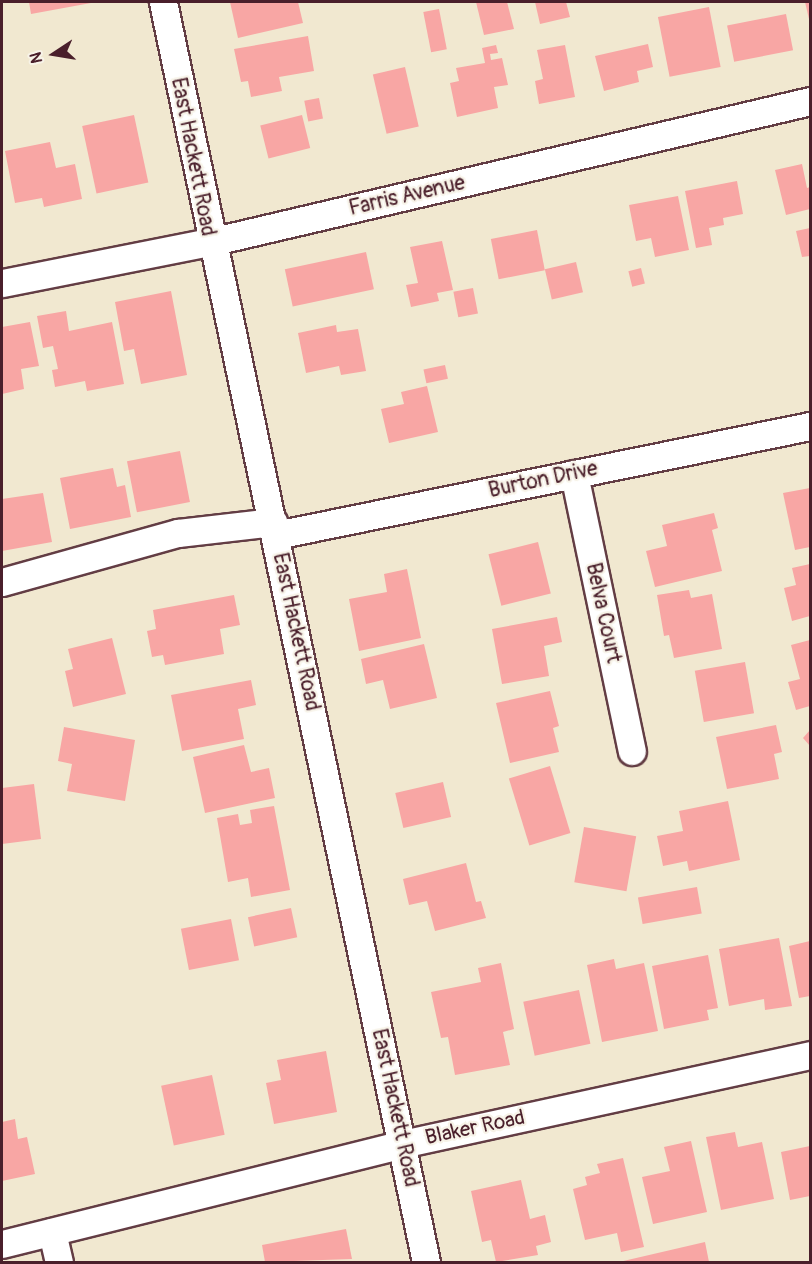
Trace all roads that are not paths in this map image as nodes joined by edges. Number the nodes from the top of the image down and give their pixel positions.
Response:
1 (163, 2) edge
2 (810, 101) edge
3 (210, 242) junction
4 (2, 283) edge
5 (810, 426) edge
6 (574, 474) junction
7 (275, 529) junction
8 (2, 582) edge
9 (632, 752) dead end
10 (810, 1055) edge
11 (402, 1144) junction
12 (52, 1232) junction
13 (2, 1244) edge
14 (59, 1263) edge
15 (426, 1263) edge

1 - 3 street, East Hackett Road
2 - 3 street, Farris Avenue
3 - 4 street, Farris Avenue
3 - 7 street, East Hackett Road
5 - 6 street, Burton Drive
6 - 7 street, Burton Drive
6 - 9 street, Belva Court
7 - 8 street, Burton Drive
7 - 11 street, East Hackett Road
10 - 11 street, Blaker Road
11 - 12 street, Blaker Road
11 - 15 street, East Hackett Road
12 - 13 street, Blaker Road
12 - 14 street

